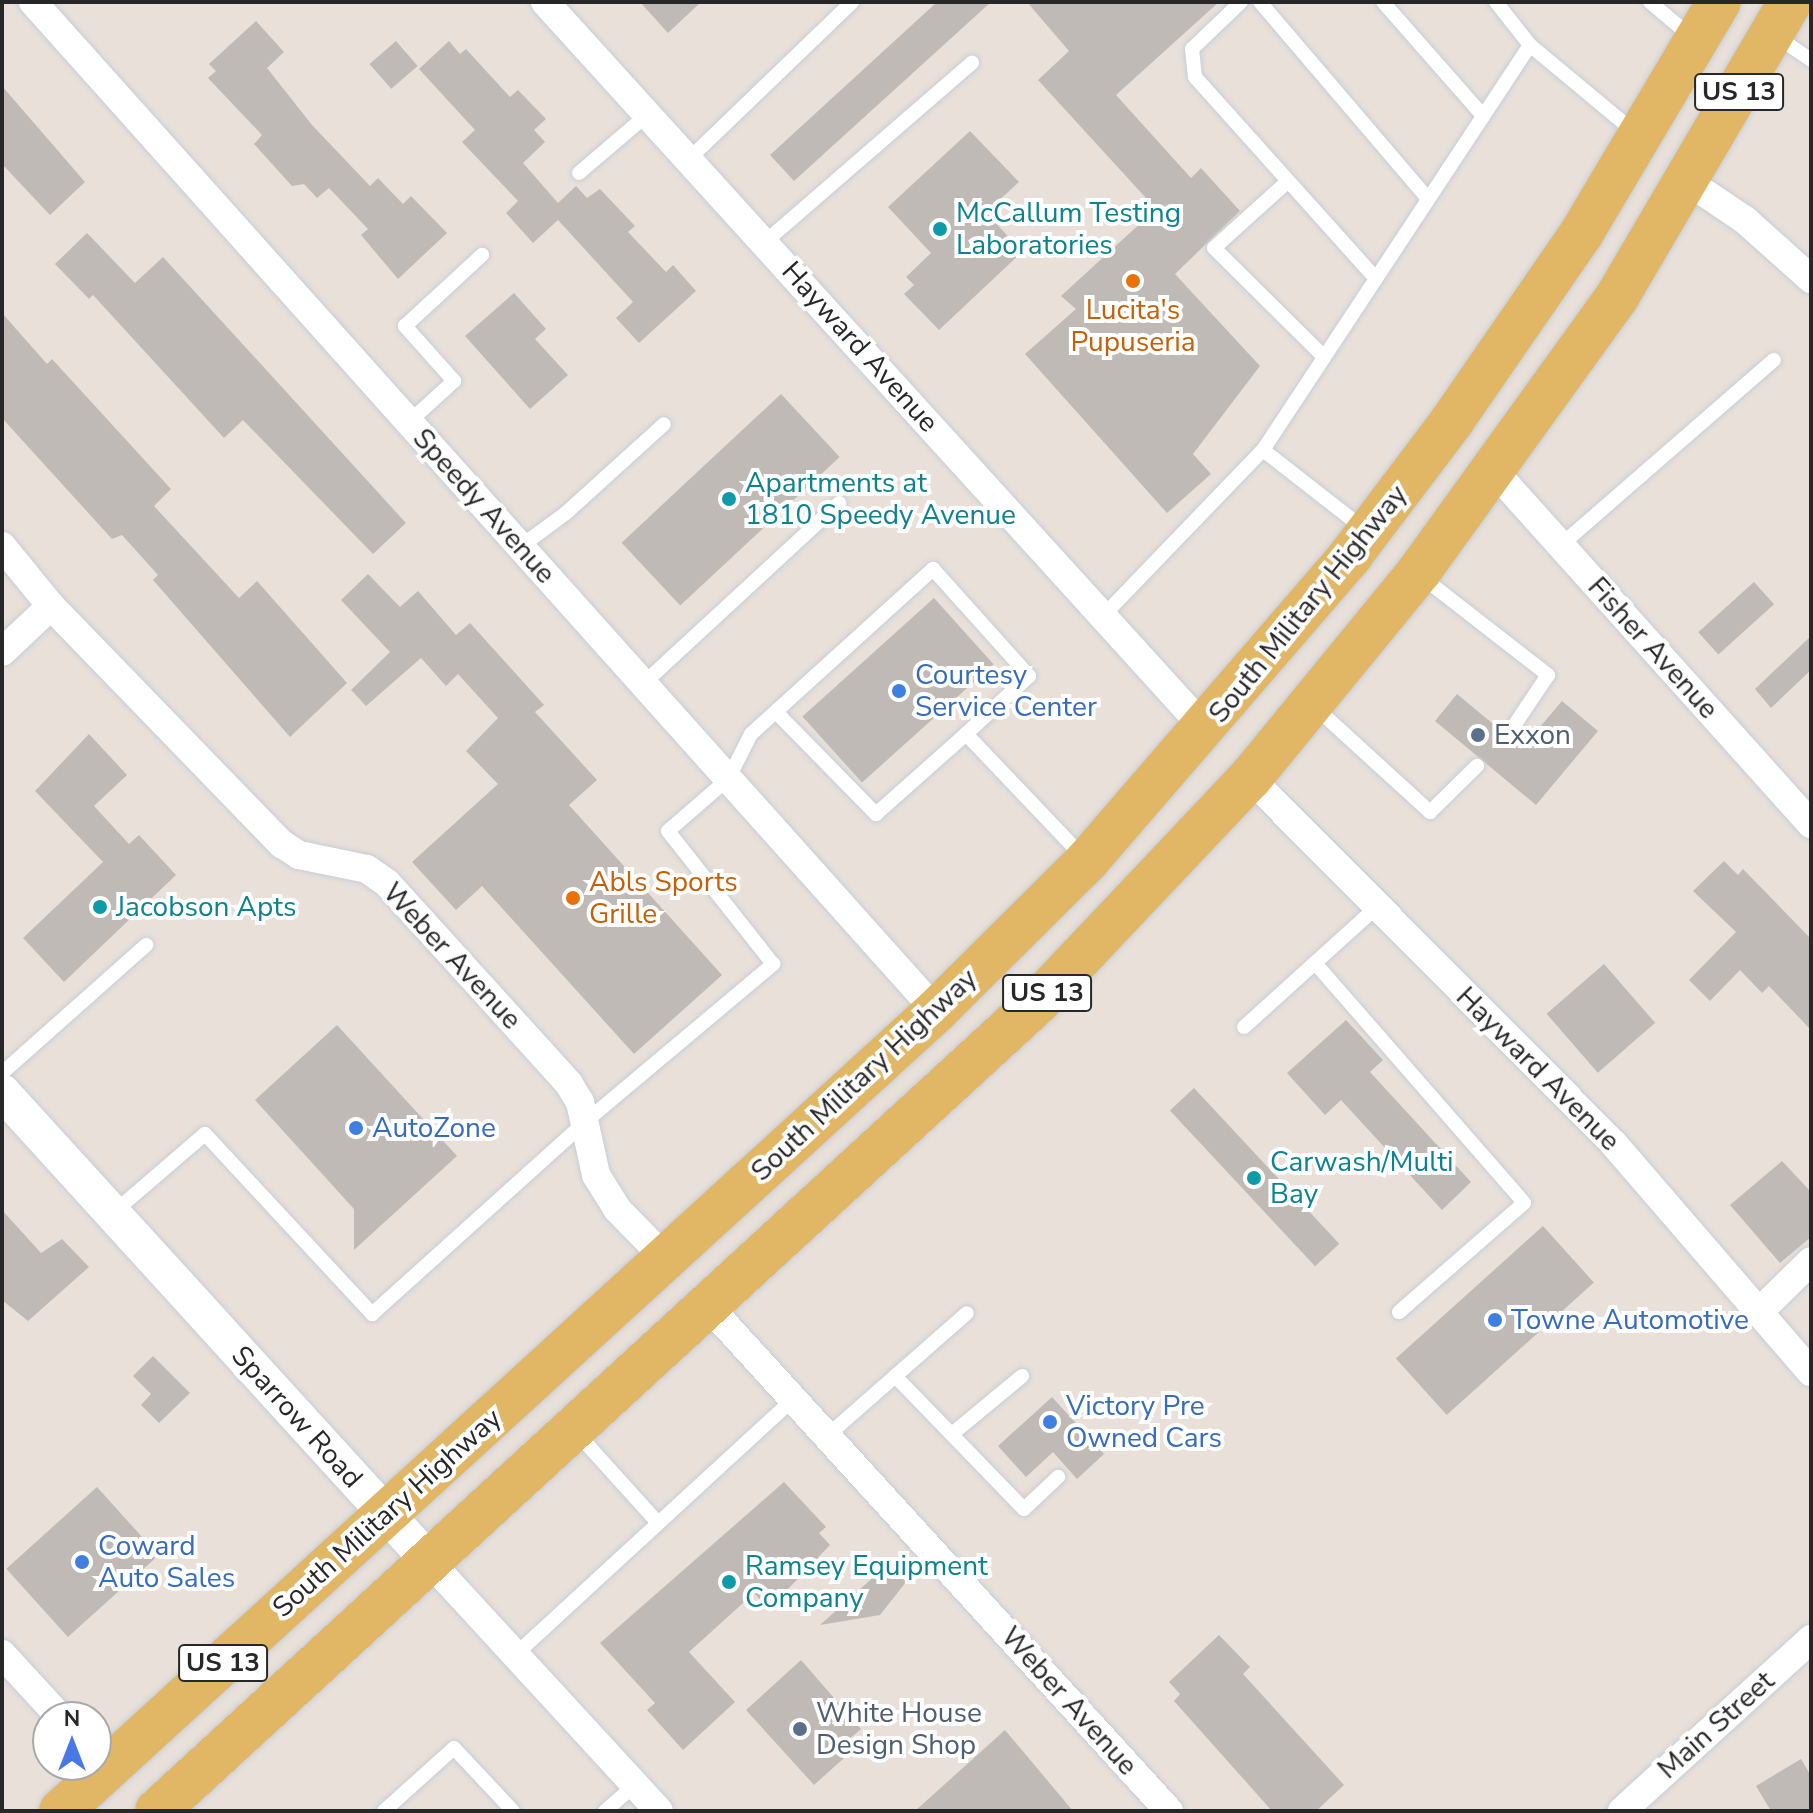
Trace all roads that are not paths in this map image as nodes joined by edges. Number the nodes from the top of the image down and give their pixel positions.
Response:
1 (33, 2) edge
2 (545, 2) edge
3 (852, 2) edge
4 (1241, 2) edge
5 (1260, 2) edge
6 (1383, 2) edge
7 (1496, 2) edge
8 (1650, 2) edge
9 (1719, 2) edge
10 (1781, 18) edge
11 (1697, 41) junction
12 (1530, 45) junction
13 (1811, 60) edge
14 (972, 63) dead end
15 (647, 115) junction
16 (1483, 116) junction
17 (1641, 137) junction
18 (688, 160) junction
19 (579, 173) dead end
20 (1687, 181) junction
21 (1287, 182) junction
22 (1428, 199) junction
23 (765, 242) junction
24 (482, 255) dead end
25 (1376, 279) junction
26 (1811, 279) edge
27 (1324, 357) junction
28 (1774, 360) dead end
29 (409, 422) junction
30 (664, 424) dead end
31 (1263, 450) junction
32 (1495, 472) junction
33 (839, 503) dead end
34 (1368, 532) junction
35 (1561, 545) junction
36 (2, 546) edge
37 (520, 547) junction
38 (1418, 574) junction
39 (51, 606) junction
40 (1103, 616) junction
41 (2, 652) edge
42 (643, 684) junction
43 (1311, 705) junction
44 (776, 712) junction
45 (1206, 730) junction
46 (1511, 730) dead end
47 (966, 734) junction
48 (1477, 766) dead end
49 (1250, 778) junction
50 (728, 779) junction
51 (1811, 824) edge
52 (1087, 861) junction
53 (1377, 907) junction
54 (146, 945) dead end
55 (1315, 963) junction
56 (936, 1011) junction
57 (1244, 1027) dead end
58 (2, 1073) edge
59 (2, 1092) edge
60 (585, 1122) junction
61 (112, 1214) junction
62 (666, 1259) junction
63 (1811, 1261) edge
64 (710, 1308) junction
65 (1760, 1311) junction
66 (1399, 1312) dead end
67 (967, 1313) dead end
68 (1811, 1372) edge
69 (895, 1376) junction
70 (1022, 1376) dead end
71 (793, 1399) junction
72 (575, 1431) junction
73 (952, 1434) junction
74 (827, 1436) junction
75 (1058, 1477) dead end
76 (386, 1514) junction
77 (658, 1523) junction
78 (430, 1562) junction
79 (1811, 1639) edge
80 (2, 1654) edge
81 (515, 1655) junction
82 (45, 1701) edge
83 (112, 1754) edge
84 (87, 1781) edge
85 (635, 1785) junction
86 (61, 1811) edge
87 (157, 1811) edge
88 (384, 1811) edge
89 (513, 1811) edge
90 (605, 1811) edge
91 (659, 1811) edge
92 (1169, 1811) edge
93 (1622, 1811) edge

1 - 29 street, Speedy Avenue
2 - 15 street, Hayward Avenue
3 - 18 lane
4 - 21 lane
5 - 22 lane
6 - 16 lane
7 - 12 lane
8 - 11 lane
9 - 11 main road, South Military Highway / US 13
10 - 13 lane
10 - 20 main road, US 13
11 - 17 main road, South Military Highway / US 13
12 - 16 lane
12 - 17 lane
14 - 23 lane
15 - 18 street, Hayward Avenue
15 - 19 lane
16 - 22 lane
17 - 34 main road, South Military Highway / US 13
18 - 23 street, Hayward Avenue
20 - 26 street
20 - 32 main road, US 13
21 - 25 lane
21 - 27 lane
22 - 25 lane
23 - 40 street, Hayward Avenue
24 - 29 lane
25 - 27 lane
27 - 31 lane
28 - 35 lane
29 - 37 street, Speedy Avenue
30 - 37 lane
31 - 34 lane
31 - 40 lane
32 - 35 street, Fisher Avenue
32 - 38 main road, US 13
33 - 42 lane
34 - 45 main road, South Military Highway / US 13
35 - 51 street, Fisher Avenue
36 - 39 street, Weber Avenue
37 - 42 street, Speedy Avenue
38 - 43 main road, US 13
38 - 46 lane
39 - 41 street
39 - 60 street, Weber Avenue
40 - 45 street, Hayward Avenue
42 - 50 street, Speedy Avenue
43 - 48 lane
43 - 49 main road, US 13
44 - 47 lane
44 - 47 lane
44 - 50 lane
45 - 52 main road, South Military Highway / US 13
47 - 52 lane
49 - 53 street, Hayward Avenue
49 - 64 main road, US 13
50 - 56 street, Speedy Avenue
50 - 60 lane
52 - 56 main road, South Military Highway / US 13
53 - 55 lane
53 - 65 street, Hayward Avenue
54 - 58 lane
55 - 57 lane
55 - 66 lane
56 - 62 main road, South Military Highway / US 13
59 - 61 street, Sparrow Road
60 - 61 lane
60 - 62 street, Weber Avenue
61 - 76 street, Sparrow Road
62 - 76 main road, South Military Highway / US 13
63 - 65 street
64 - 71 street, Weber Avenue
64 - 72 main road, US 13
65 - 68 street, Hayward Avenue
67 - 69 lane
69 - 73 lane
69 - 74 lane
70 - 73 lane
71 - 74 street, Weber Avenue
71 - 77 lane
72 - 77 lane
72 - 78 main road, US 13
73 - 75 lane
74 - 92 street, Weber Avenue
76 - 78 street, Sparrow Road
76 - 83 main road, South Military Highway / US 13
77 - 81 lane
78 - 81 street, Sparrow Road
78 - 87 main road, US 13
79 - 93 street, Main Street
80 - 82 street
81 - 85 street, Sparrow Road
84 - 86 main road, South Military Highway / US 13
85 - 90 lane
85 - 91 street, Sparrow Road
88 - 89 lane

